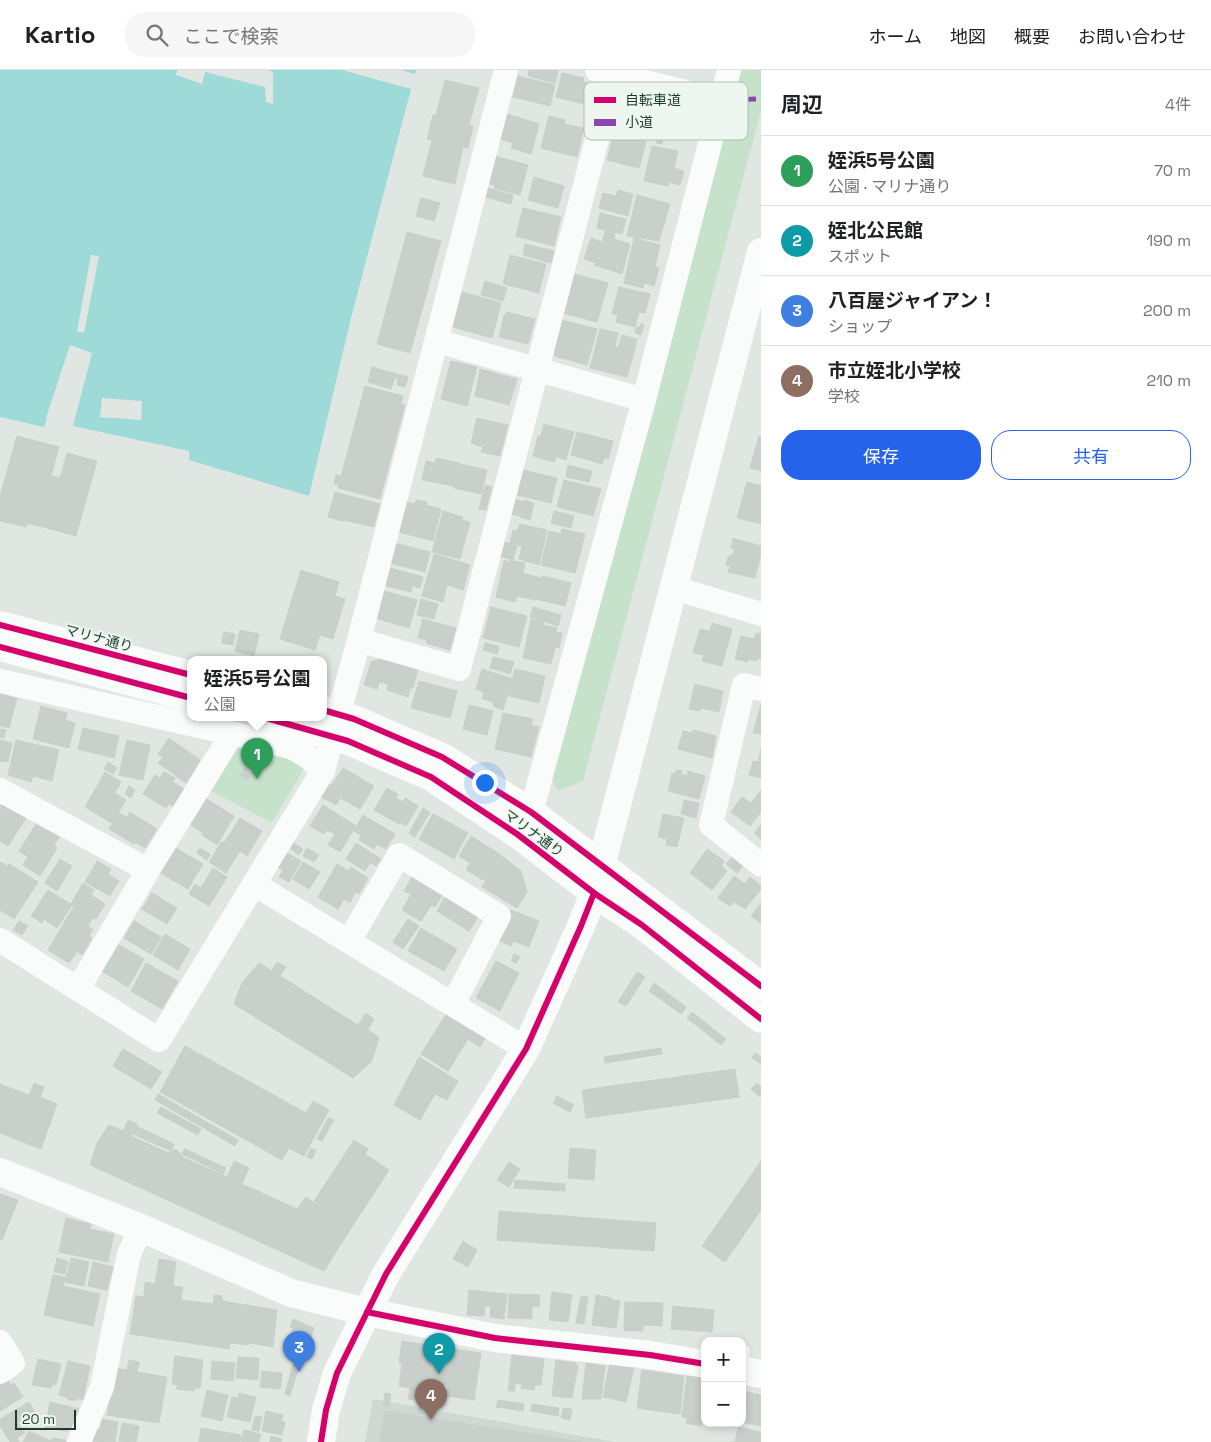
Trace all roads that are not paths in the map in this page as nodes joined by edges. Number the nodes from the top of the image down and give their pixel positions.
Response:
1 (506, 70) edge
2 (609, 71) edge
3 (650, 82) edge
4 (593, 140) edge
5 (712, 140) edge
6 (761, 252) edge
7 (437, 341) junction
8 (538, 370) junction
9 (644, 400) junction
10 (674, 588) junction
11 (761, 614) edge
12 (0, 625) edge
13 (359, 640) junction
14 (0, 647) edge
15 (187, 674) edge
16 (0, 681) edge
17 (761, 689) edge
18 (187, 697) edge
19 (332, 720) edge
20 (232, 734) junction
21 (323, 771) junction
22 (0, 790) edge
23 (531, 812) junction
24 (601, 865) junction
25 (761, 865) edge
26 (148, 870) junction
27 (254, 884) junction
28 (594, 893) junction
29 (0, 940) edge
30 (349, 941) junction
31 (761, 986) edge
32 (78, 989) junction
33 (454, 1004) junction
34 (761, 1019) edge
35 (526, 1049) junction
36 (0, 1172) edge
37 (141, 1228) junction
38 (367, 1312) junction
39 (0, 1342) edge
40 (746, 1362) edge
41 (701, 1363) edge
42 (0, 1372) edge
43 (761, 1374) edge
44 (79, 1442) edge
45 (321, 1442) edge

1 - 7 street
2 - 3 street
4 - 8 street
5 - 9 street
6 - 10 street
7 - 8 street
7 - 13 street
8 - 9 street
8 - 13 street
9 - 23 street
10 - 11 street
10 - 24 street
12 - 15 street, マリナ通り
13 - 19 street
14 - 18 street
16 - 20 street
17 - 25 street
19 - 21 street
19 - 23 street, マリナ通り
19 - 28 street, マリナ通り
20 - 21 street
20 - 26 street
21 - 27 street
22 - 26 street
23 - 24 street, マリナ通り
24 - 28 street
24 - 31 street, マリナ通り
26 - 32 street
27 - 30 street
27 - 32 street
28 - 34 street, マリナ通り
28 - 35 street
29 - 32 street
30 - 33 street
30 - 33 street
33 - 35 street
35 - 38 street
36 - 37 street
37 - 38 street
37 - 44 street
38 - 41 street
38 - 45 street
39 - 42 street
40 - 43 street

